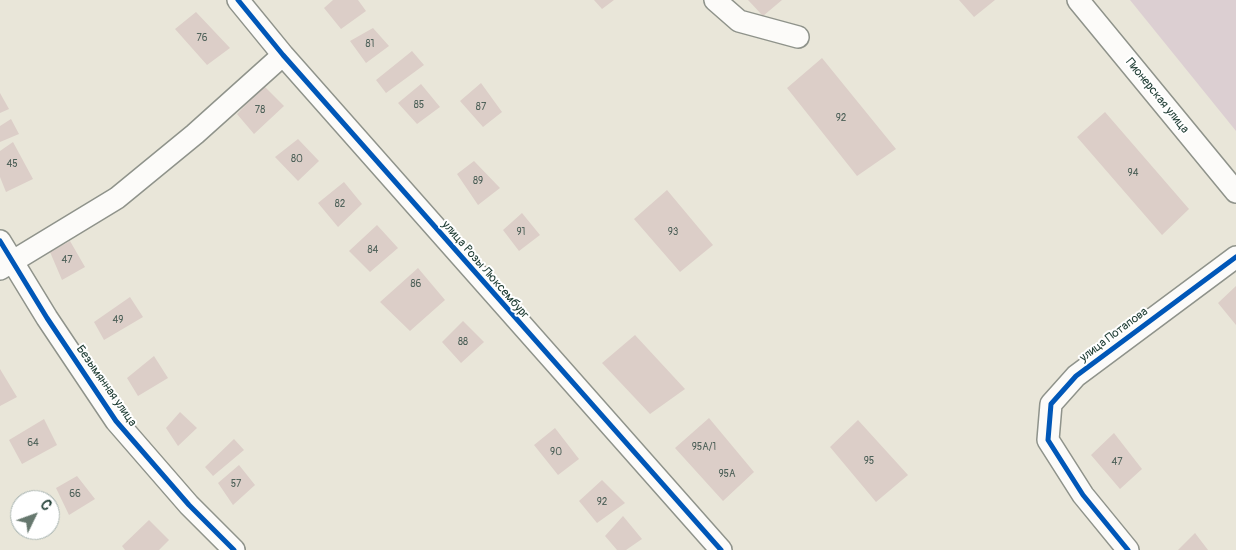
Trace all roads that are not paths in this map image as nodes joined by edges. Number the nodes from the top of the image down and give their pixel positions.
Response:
1 (238, 0) edge
2 (715, 0) edge
3 (1078, 0) edge
4 (798, 37) dead end
5 (283, 55) junction
6 (1236, 192) edge
7 (0, 241) edge
8 (1236, 257) edge
9 (7, 266) edge
10 (234, 550) edge
11 (721, 550) edge
12 (1128, 550) edge

1 - 5 street, улица Розы Люксембург
2 - 4 street
3 - 6 street, Пионерская улица
5 - 9 street
5 - 11 street, улица Розы Люксембург
7 - 9 street, Безымянная улица
8 - 12 street, улица Потапова
9 - 10 street, Безымянная улица

